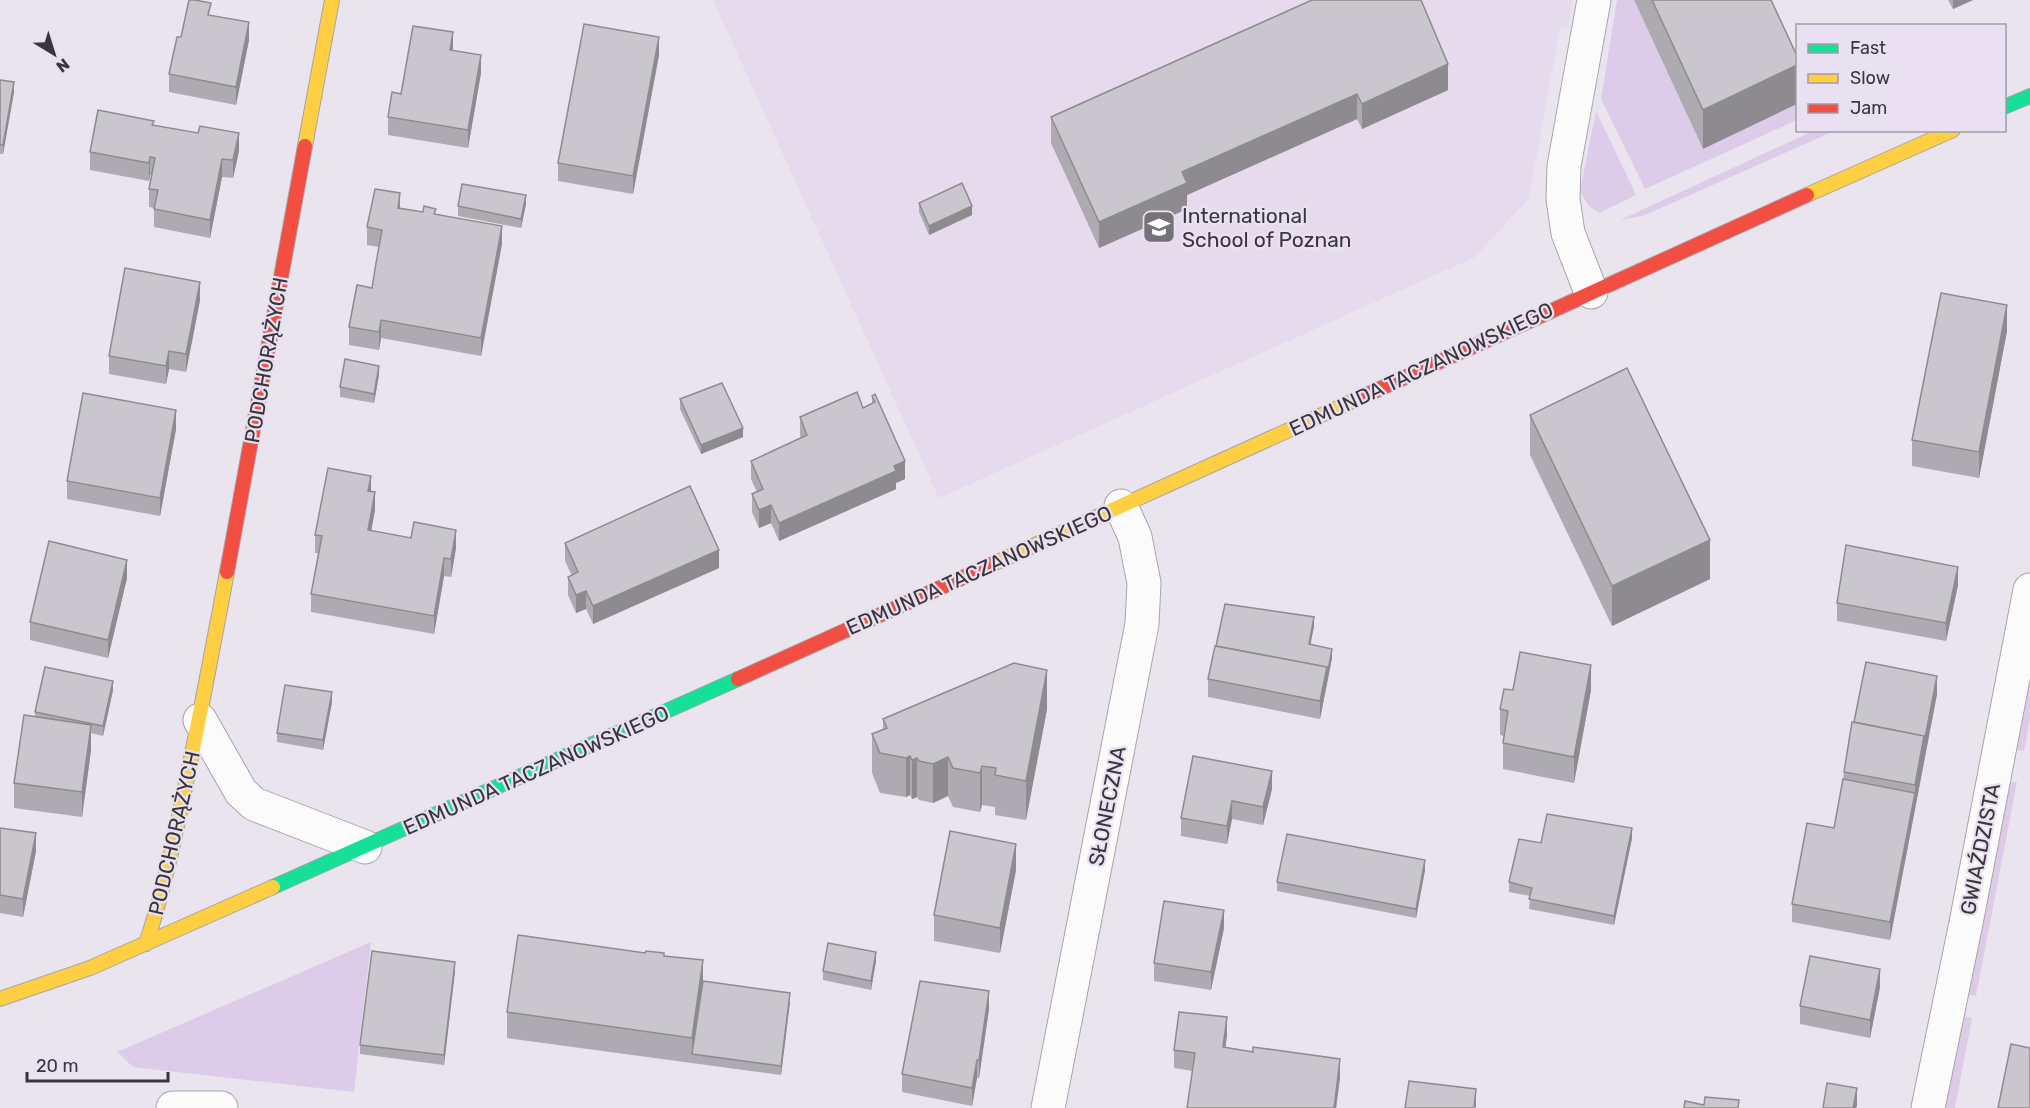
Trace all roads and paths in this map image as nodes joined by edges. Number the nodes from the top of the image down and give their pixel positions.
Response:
1 (332, 0) edge
2 (1594, 0) edge
3 (2030, 96) edge
4 (2006, 106) edge
5 (1949, 132) edge
6 (1591, 292) junction
7 (1121, 506) junction
8 (2030, 590) edge
9 (200, 720) junction
10 (365, 847) junction
11 (146, 944) junction
12 (0, 999) edge
13 (173, 1108) edge
14 (221, 1108) edge
15 (1048, 1108) edge
16 (1928, 1108) edge

1 - 9 street, PODCHORĄŻYCH
2 - 6 street
3 - 4 street
5 - 6 street, EDMUNDA TACZANOWSKIEGO
6 - 7 street, EDMUNDA TACZANOWSKIEGO
7 - 10 street, EDMUNDA TACZANOWSKIEGO
7 - 15 street, SŁONECZNA
8 - 16 street, GWIAŹDZISTA
9 - 10 street, PODCHORĄŻYCH
9 - 11 street, PODCHORĄŻYCH
10 - 11 street, EDMUNDA TACZANOWSKIEGO
11 - 12 street, EDMUNDA TACZANOWSKIEGO
13 - 14 street

